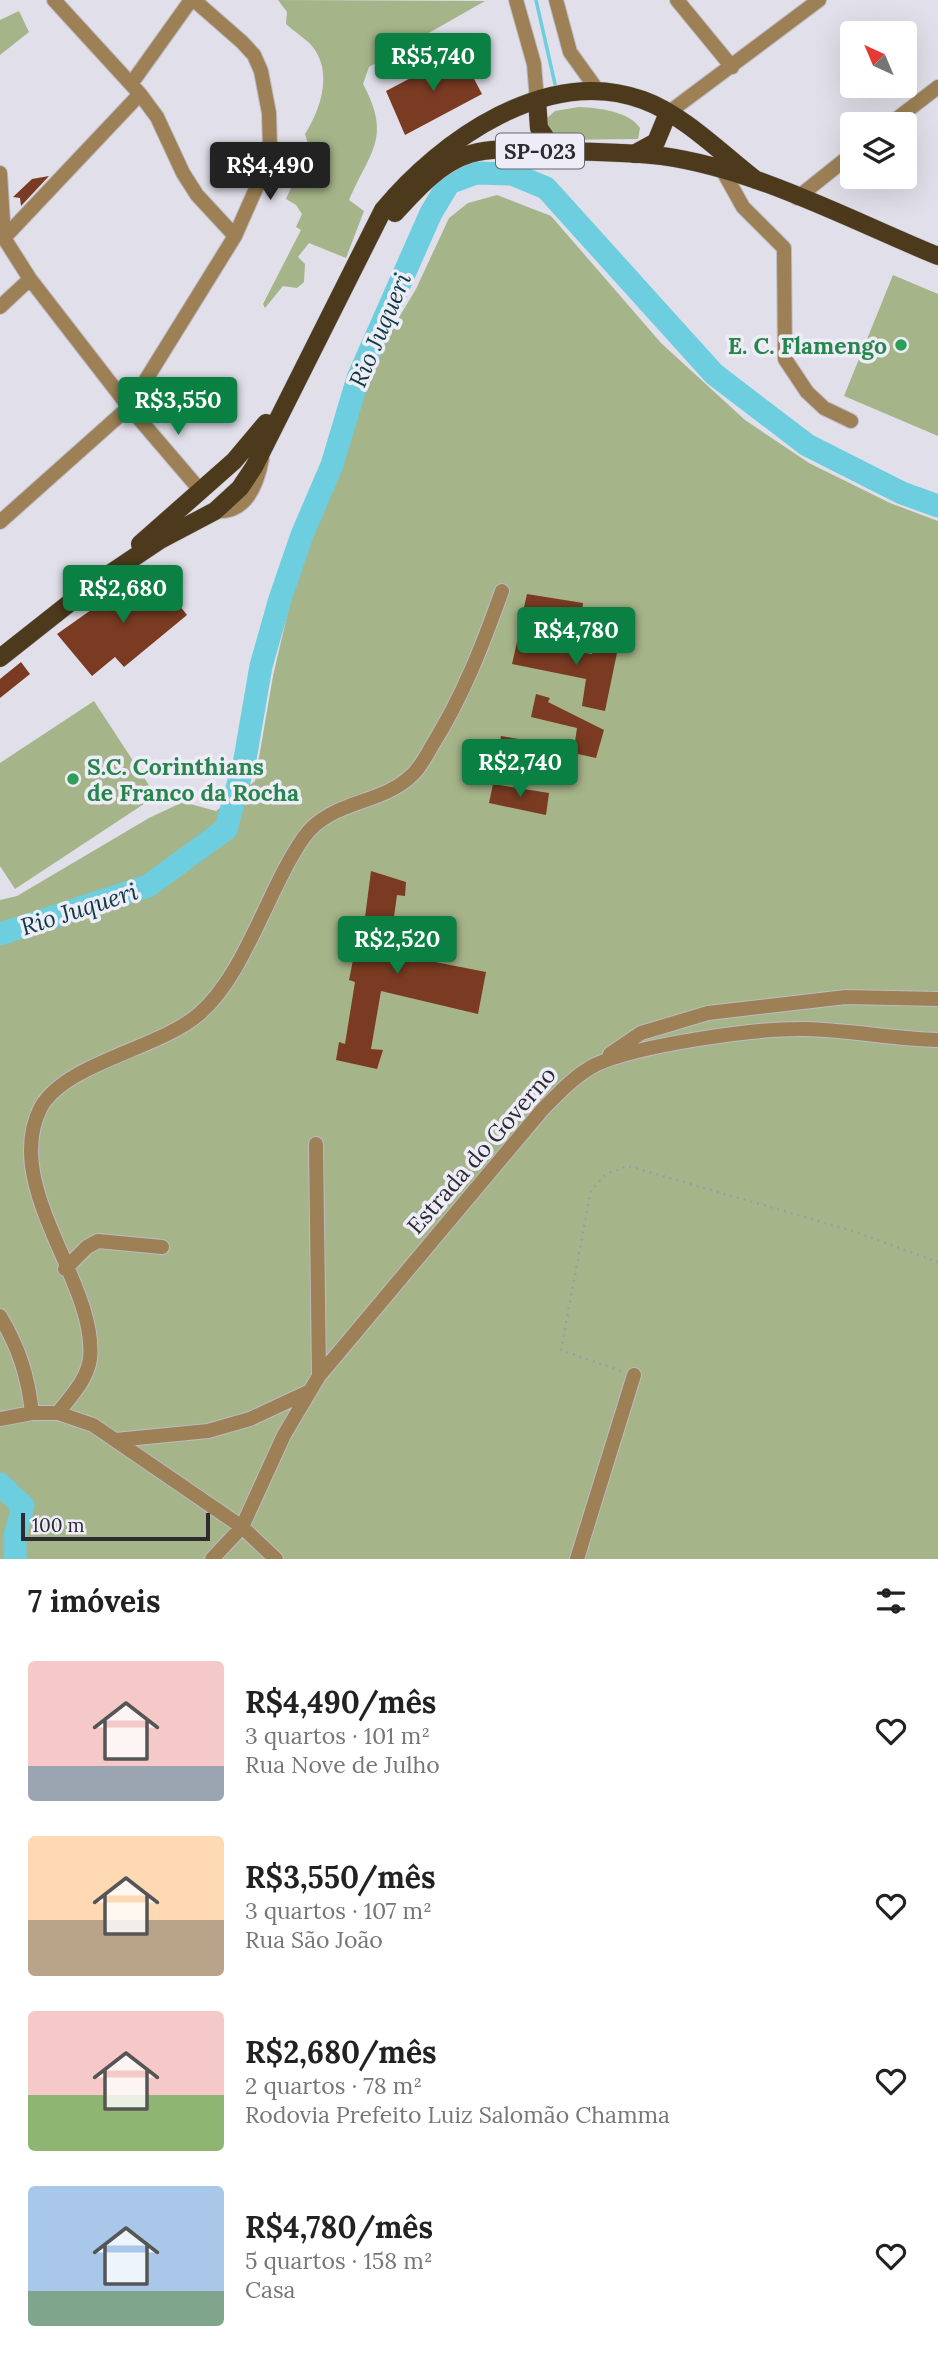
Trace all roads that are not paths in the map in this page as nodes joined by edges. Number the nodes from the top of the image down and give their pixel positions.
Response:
1 (54, 0) edge
2 (193, 0) edge
3 (516, 0) edge
4 (556, 0) edge
5 (677, 0) edge
6 (818, 0) edge
7 (732, 67) junction
8 (938, 87) edge
9 (135, 89) junction
10 (598, 91) junction
11 (537, 100) junction
12 (906, 112) edge
13 (668, 113) junction
14 (555, 151) junction
15 (634, 154) junction
16 (840, 163) edge
17 (723, 171) junction
18 (0, 173) edge
19 (756, 180) junction
20 (796, 198) junction
21 (235, 236) junction
22 (4, 238) junction
23 (360, 252) junction
24 (938, 256) edge
25 (30, 279) junction
26 (0, 307) edge
27 (292, 386) junction
28 (129, 407) junction
29 (852, 421) dead end
30 (200, 490) junction
31 (0, 522) edge
32 (160, 541) junction
33 (93, 585) junction
34 (502, 591) dead end
35 (1, 655) edge
36 (938, 999) edge
37 (938, 1040) edge
38 (595, 1065) junction
39 (316, 1144) dead end
40 (162, 1247) dead end
41 (65, 1269) junction
42 (0, 1316) edge
43 (634, 1375) road end
44 (319, 1376) junction
45 (310, 1391) junction
46 (32, 1413) junction
47 (58, 1413) junction
48 (0, 1419) edge
49 (116, 1440) junction
50 (242, 1527) junction
51 (212, 1559) edge
52 (276, 1559) edge
53 (577, 1559) edge

1 - 9 street
2 - 9 street
2 - 21 street
3 - 11 street
4 - 10 street
5 - 7 street
6 - 7 street
7 - 13 street
8 - 12 street
9 - 21 street
9 - 22 street
10 - 11 main road, SP-023
10 - 13 main road, SP-023
11 - 14 main road, SP-023
11 - 23 main road, SP-023
13 - 15 main road
13 - 19 main road, SP-023
14 - 15 main road, SP-023
14 - 23 main road, SP-023
15 - 17 main road, SP-023
16 - 20 street
17 - 19 main road, SP-023
17 - 29 street
18 - 22 street
19 - 20 main road, SP-023
20 - 24 main road, SP-023
21 - 28 street
22 - 25 street
23 - 27 main road, SP-023
25 - 26 street
25 - 28 street
27 - 30 main road, SP-023
27 - 32 main road, SP-023
28 - 30 street
28 - 31 street
30 - 32 main road
30 - 33 main road, SP-023
32 - 33 main road, SP-023
33 - 35 main road, SP-023
34 - 41 street
36 - 38 street
37 - 38 street, Estrada do Governo
38 - 44 street, Estrada do Governo
39 - 44 street
40 - 41 street
41 - 47 street
42 - 46 street
43 - 53 street
44 - 45 street, Estrada do Governo
45 - 49 street
45 - 50 street, Estrada do Governo
46 - 47 street
46 - 48 street
47 - 49 street
49 - 50 street
50 - 51 street, Estrada do Governo
50 - 52 street

